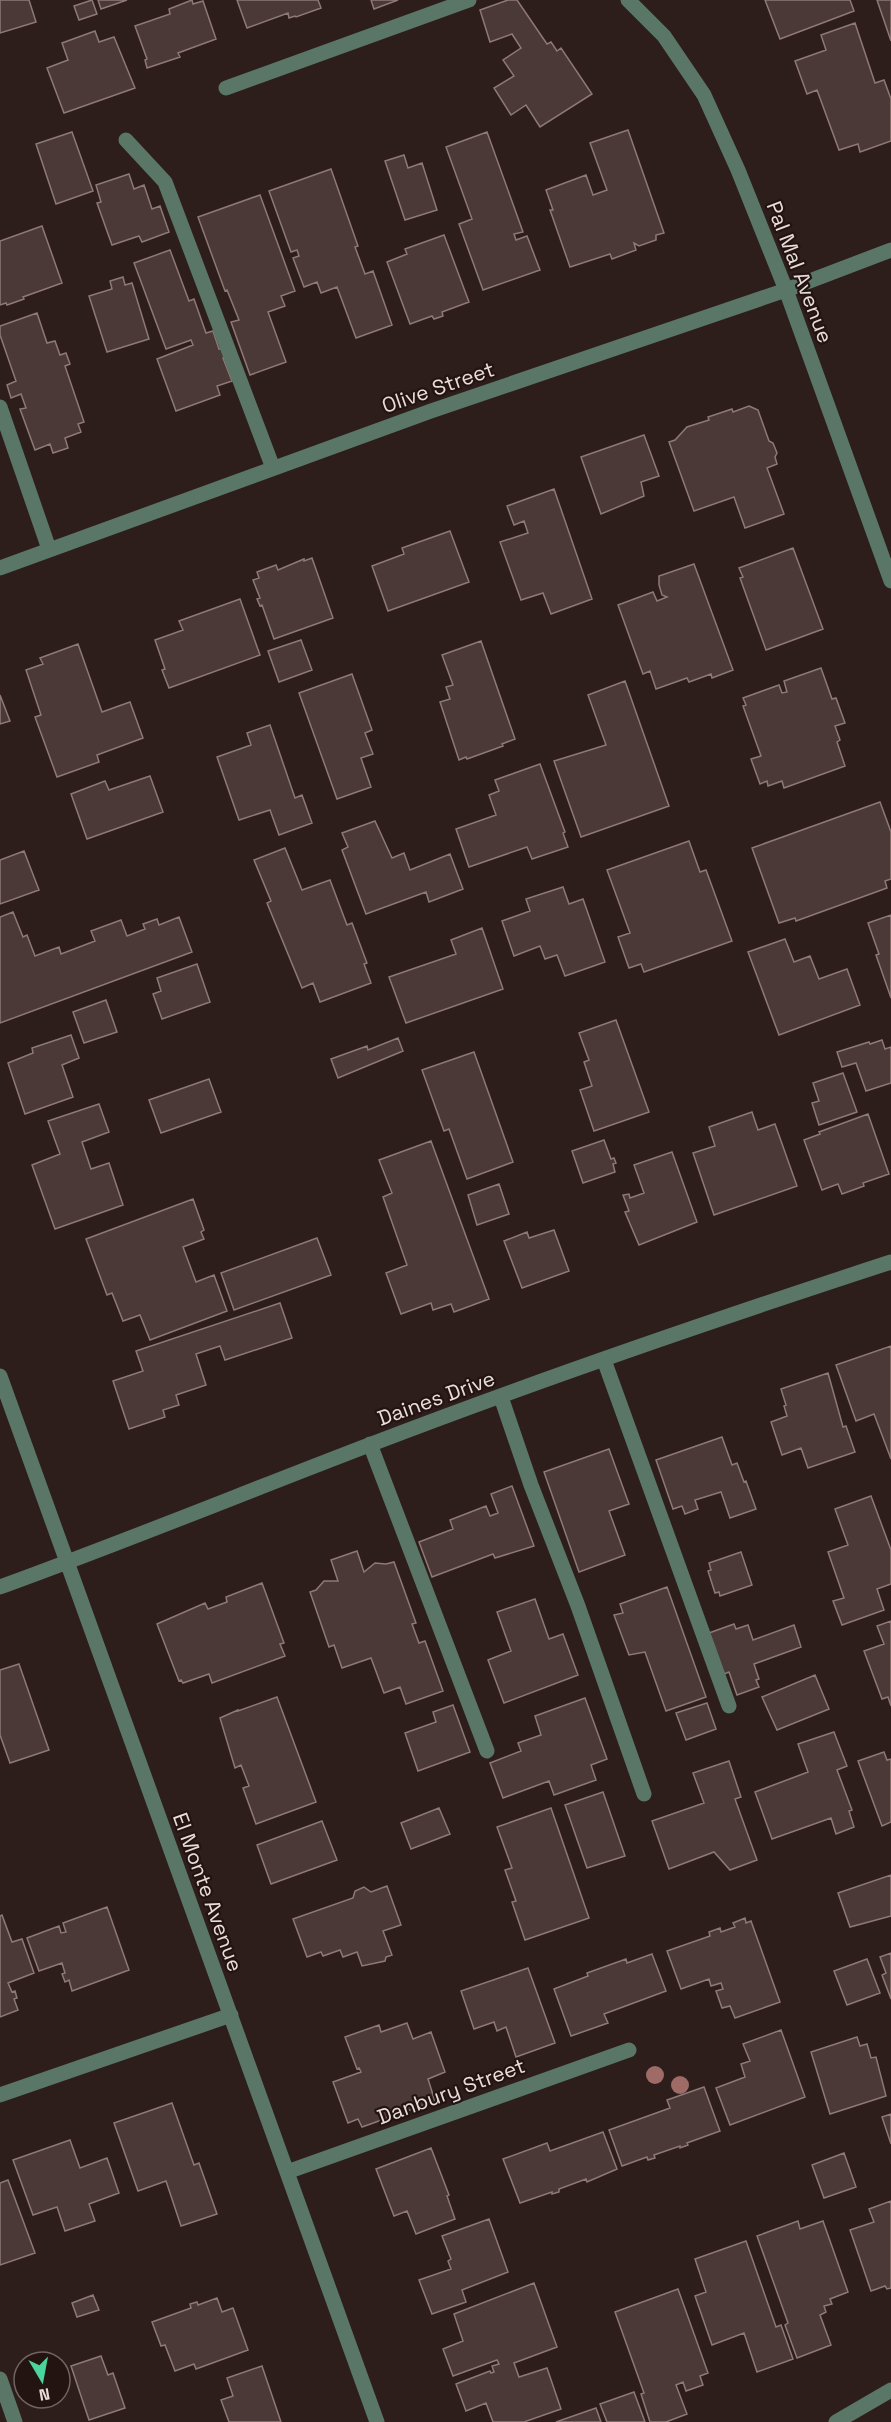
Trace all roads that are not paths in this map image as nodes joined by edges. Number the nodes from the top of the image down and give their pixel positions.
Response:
1 (469, 0) edge
2 (628, 0) edge
3 (225, 88) dead end
4 (126, 140) dead end
5 (891, 250) edge
6 (786, 290) junction
7 (0, 407) edge
8 (273, 468) junction
9 (49, 549) junction
10 (0, 567) edge
11 (891, 581) edge
12 (891, 1262) edge
13 (604, 1360) junction
14 (0, 1376) edge
15 (501, 1397) junction
16 (370, 1444) junction
17 (67, 1564) junction
18 (0, 1587) edge
19 (729, 1706) dead end
20 (487, 1751) dead end
21 (644, 1794) dead end
22 (231, 2015) junction
23 (629, 2050) dead end
24 (0, 2095) edge
25 (287, 2172) junction
26 (0, 2379) edge
27 (891, 2390) edge
28 (15, 2422) edge
29 (377, 2422) edge
30 (836, 2422) edge

1 - 3 street
2 - 6 street, Pal Mal Avenue
4 - 8 street
5 - 6 street, Olive Street
6 - 8 street, Olive Street
6 - 11 street, Pal Mal Avenue
7 - 9 street
8 - 9 street, Olive Street
9 - 10 street, Olive Street
12 - 13 street, Daines Drive
13 - 15 street, Daines Drive
13 - 19 street
14 - 17 street, El Monte Avenue
15 - 16 street, Daines Drive
15 - 21 street
16 - 17 street, Daines Drive
16 - 20 street
17 - 18 street, Daines Drive
17 - 22 street, El Monte Avenue
22 - 24 street
22 - 25 street, El Monte Avenue
23 - 25 street, Danbury Street
25 - 29 street, El Monte Avenue
26 - 28 street
27 - 30 street

